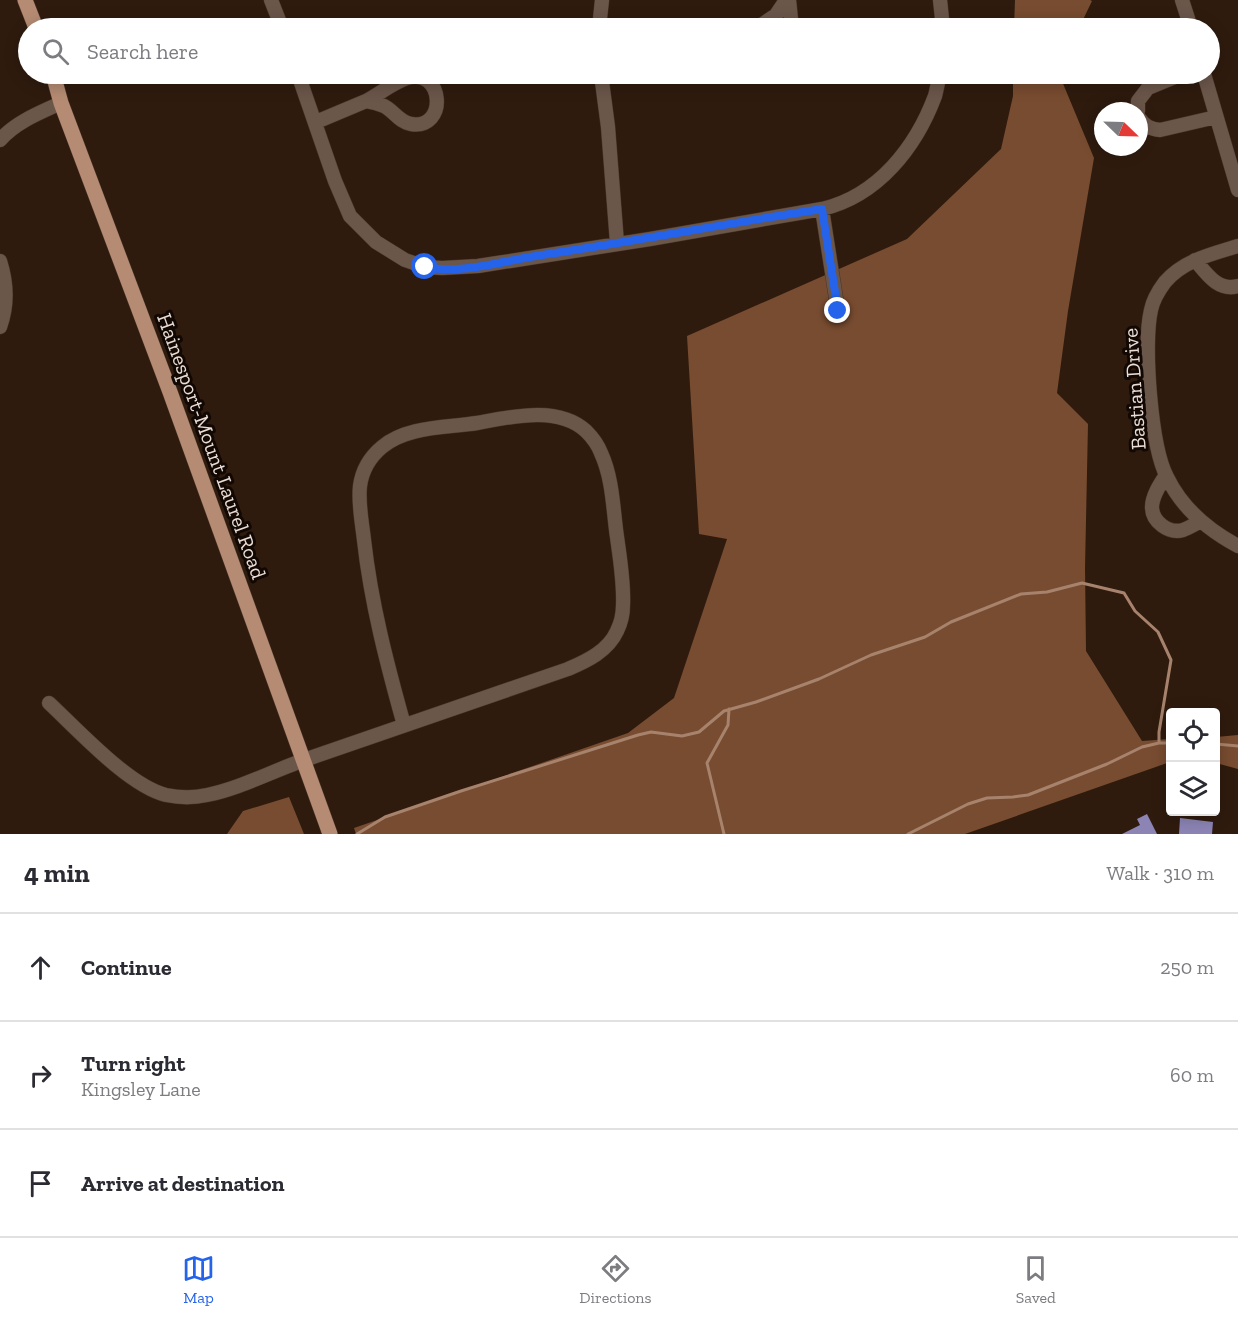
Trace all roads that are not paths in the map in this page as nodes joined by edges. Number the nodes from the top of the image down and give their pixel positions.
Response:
1 (25, 0) edge
2 (271, 0) edge
3 (602, 0) edge
4 (788, 0) edge
5 (940, 0) edge
6 (1182, 0) edge
7 (32, 18) edge
8 (278, 18) edge
9 (600, 18) edge
10 (772, 18) edge
11 (791, 18) edge
12 (942, 18) edge
13 (1188, 18) edge
14 (56, 84) edge
15 (302, 84) edge
16 (397, 84) edge
17 (431, 84) edge
18 (602, 84) edge
19 (938, 84) edge
20 (1158, 84) edge
21 (1207, 84) edge
22 (366, 101) junction
23 (1138, 102) edge
24 (61, 103) junction
25 (1216, 117) junction
26 (316, 122) junction
27 (1148, 127) edge
28 (0, 140) edge
29 (1238, 190) edge
30 (822, 209) junction
31 (617, 243) junction
32 (1238, 246) edge
33 (1195, 260) junction
34 (0, 261) edge
35 (1238, 286) edge
36 (838, 311) dead end
37 (0, 327) edge
38 (1166, 475) junction
39 (1200, 521) junction
40 (1238, 546) edge
41 (49, 704) dead end
42 (404, 725) junction
43 (303, 760) junction
44 (330, 834) edge

1 - 7 main road
2 - 8 street
3 - 9 street
4 - 10 street
4 - 11 street
5 - 12 street
6 - 13 street
14 - 24 main road, Hainesport-Mount Laurel Road
15 - 26 street
16 - 22 street
17 - 22 street
18 - 31 street
19 - 30 street
20 - 23 street
21 - 25 street
22 - 26 street
24 - 28 street
24 - 43 main road, Hainesport-Mount Laurel Road
25 - 27 street
25 - 29 street
26 - 31 street
30 - 31 street
30 - 36 street
32 - 33 street, Bastian Drive
33 - 35 street
33 - 38 street, Bastian Drive
34 - 37 street
38 - 39 street, Bastian Drive
38 - 39 street
39 - 40 street, Bastian Drive
41 - 43 street
42 - 42 street
42 - 43 street
43 - 44 main road, Hainesport-Mount Laurel Road

